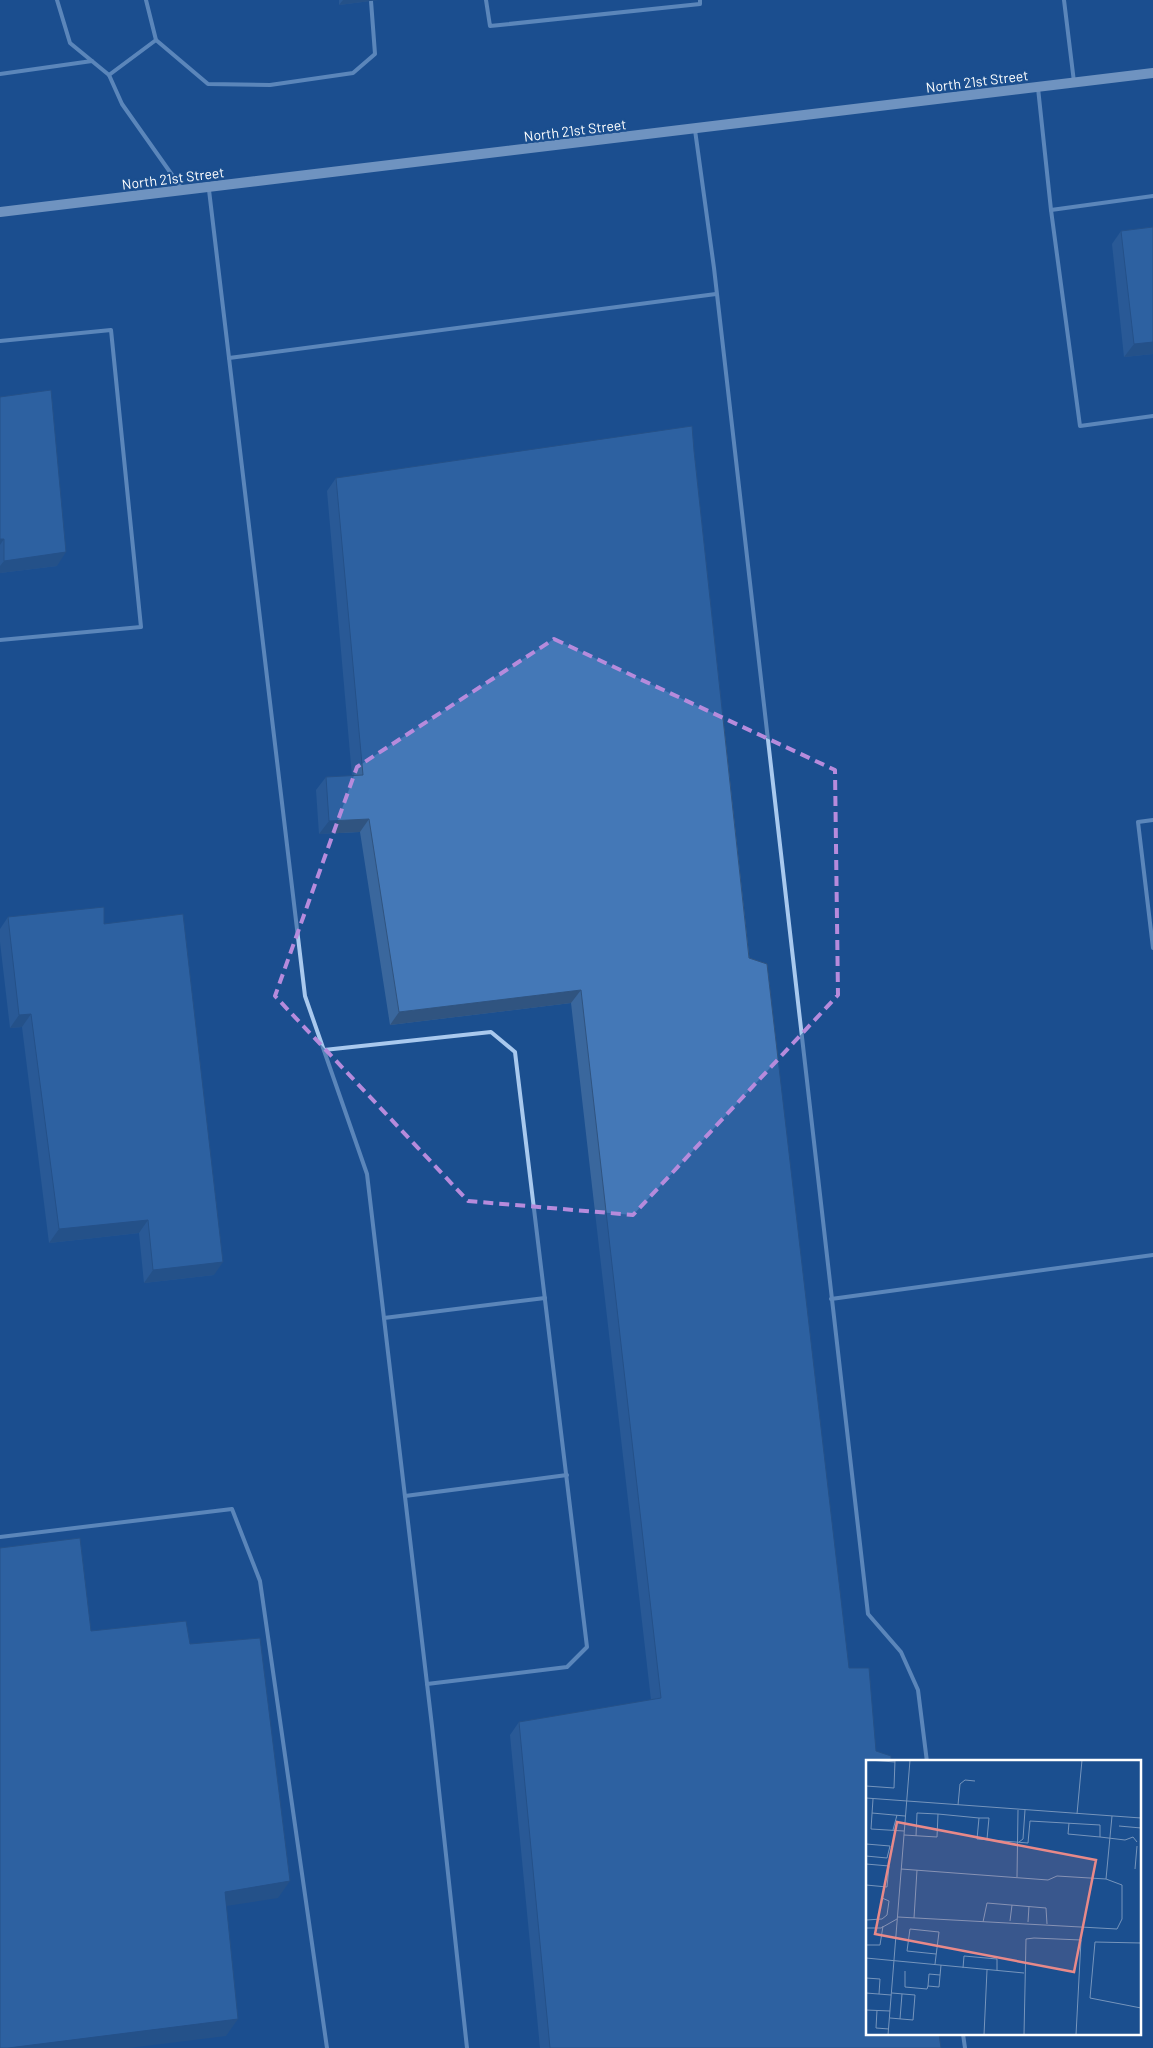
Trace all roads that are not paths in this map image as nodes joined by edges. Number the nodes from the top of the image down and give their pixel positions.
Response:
1 (57, 0) edge
2 (146, 0) edge
3 (486, 0) edge
4 (700, 0) edge
5 (1064, 0) edge
6 (371, 1) edge
7 (156, 40) junction
8 (92, 61) junction
9 (1153, 73) edge
10 (0, 74) edge
11 (109, 75) junction
12 (1074, 83) junction
13 (1038, 88) junction
14 (695, 128) junction
15 (209, 188) junction
16 (183, 191) junction
17 (1153, 196) edge
18 (1051, 210) junction
19 (0, 212) edge
20 (716, 294) junction
21 (0, 341) edge
22 (229, 358) junction
23 (1153, 416) edge
24 (0, 640) edge
25 (1153, 820) edge
26 (1152, 926) edge
27 (1153, 948) edge
28 (324, 1050) junction
29 (1153, 1255) edge
30 (546, 1298) junction
31 (831, 1298) junction
32 (384, 1318) junction
33 (567, 1475) junction
34 (405, 1496) junction
35 (0, 1537) edge
36 (427, 1684) junction
37 (927, 1760) edge
38 (327, 2048) edge
39 (467, 2048) edge

1 - 8 lane
2 - 7 lane
3 - 4 lane
5 - 12 lane
6 - 7 lane
7 - 11 lane
8 - 10 lane
8 - 11 lane
9 - 12 main road, North 21st Street
11 - 16 lane
12 - 13 main road, North 21st Street
13 - 14 main road, North 21st Street
13 - 18 lane
14 - 15 main road, North 21st Street
14 - 20 lane
15 - 16 main road, North 21st Street
15 - 22 lane
16 - 19 main road, North 21st Street
17 - 18 lane
18 - 23 lane
20 - 22 lane
20 - 31 lane
21 - 24 lane
22 - 28 lane
25 - 26 lane
26 - 27 lane
28 - 30 lane
28 - 32 lane
29 - 31 lane
30 - 32 lane
30 - 33 lane
31 - 37 lane
32 - 34 lane
33 - 34 lane
33 - 36 lane
34 - 36 lane
35 - 38 lane
36 - 39 lane

